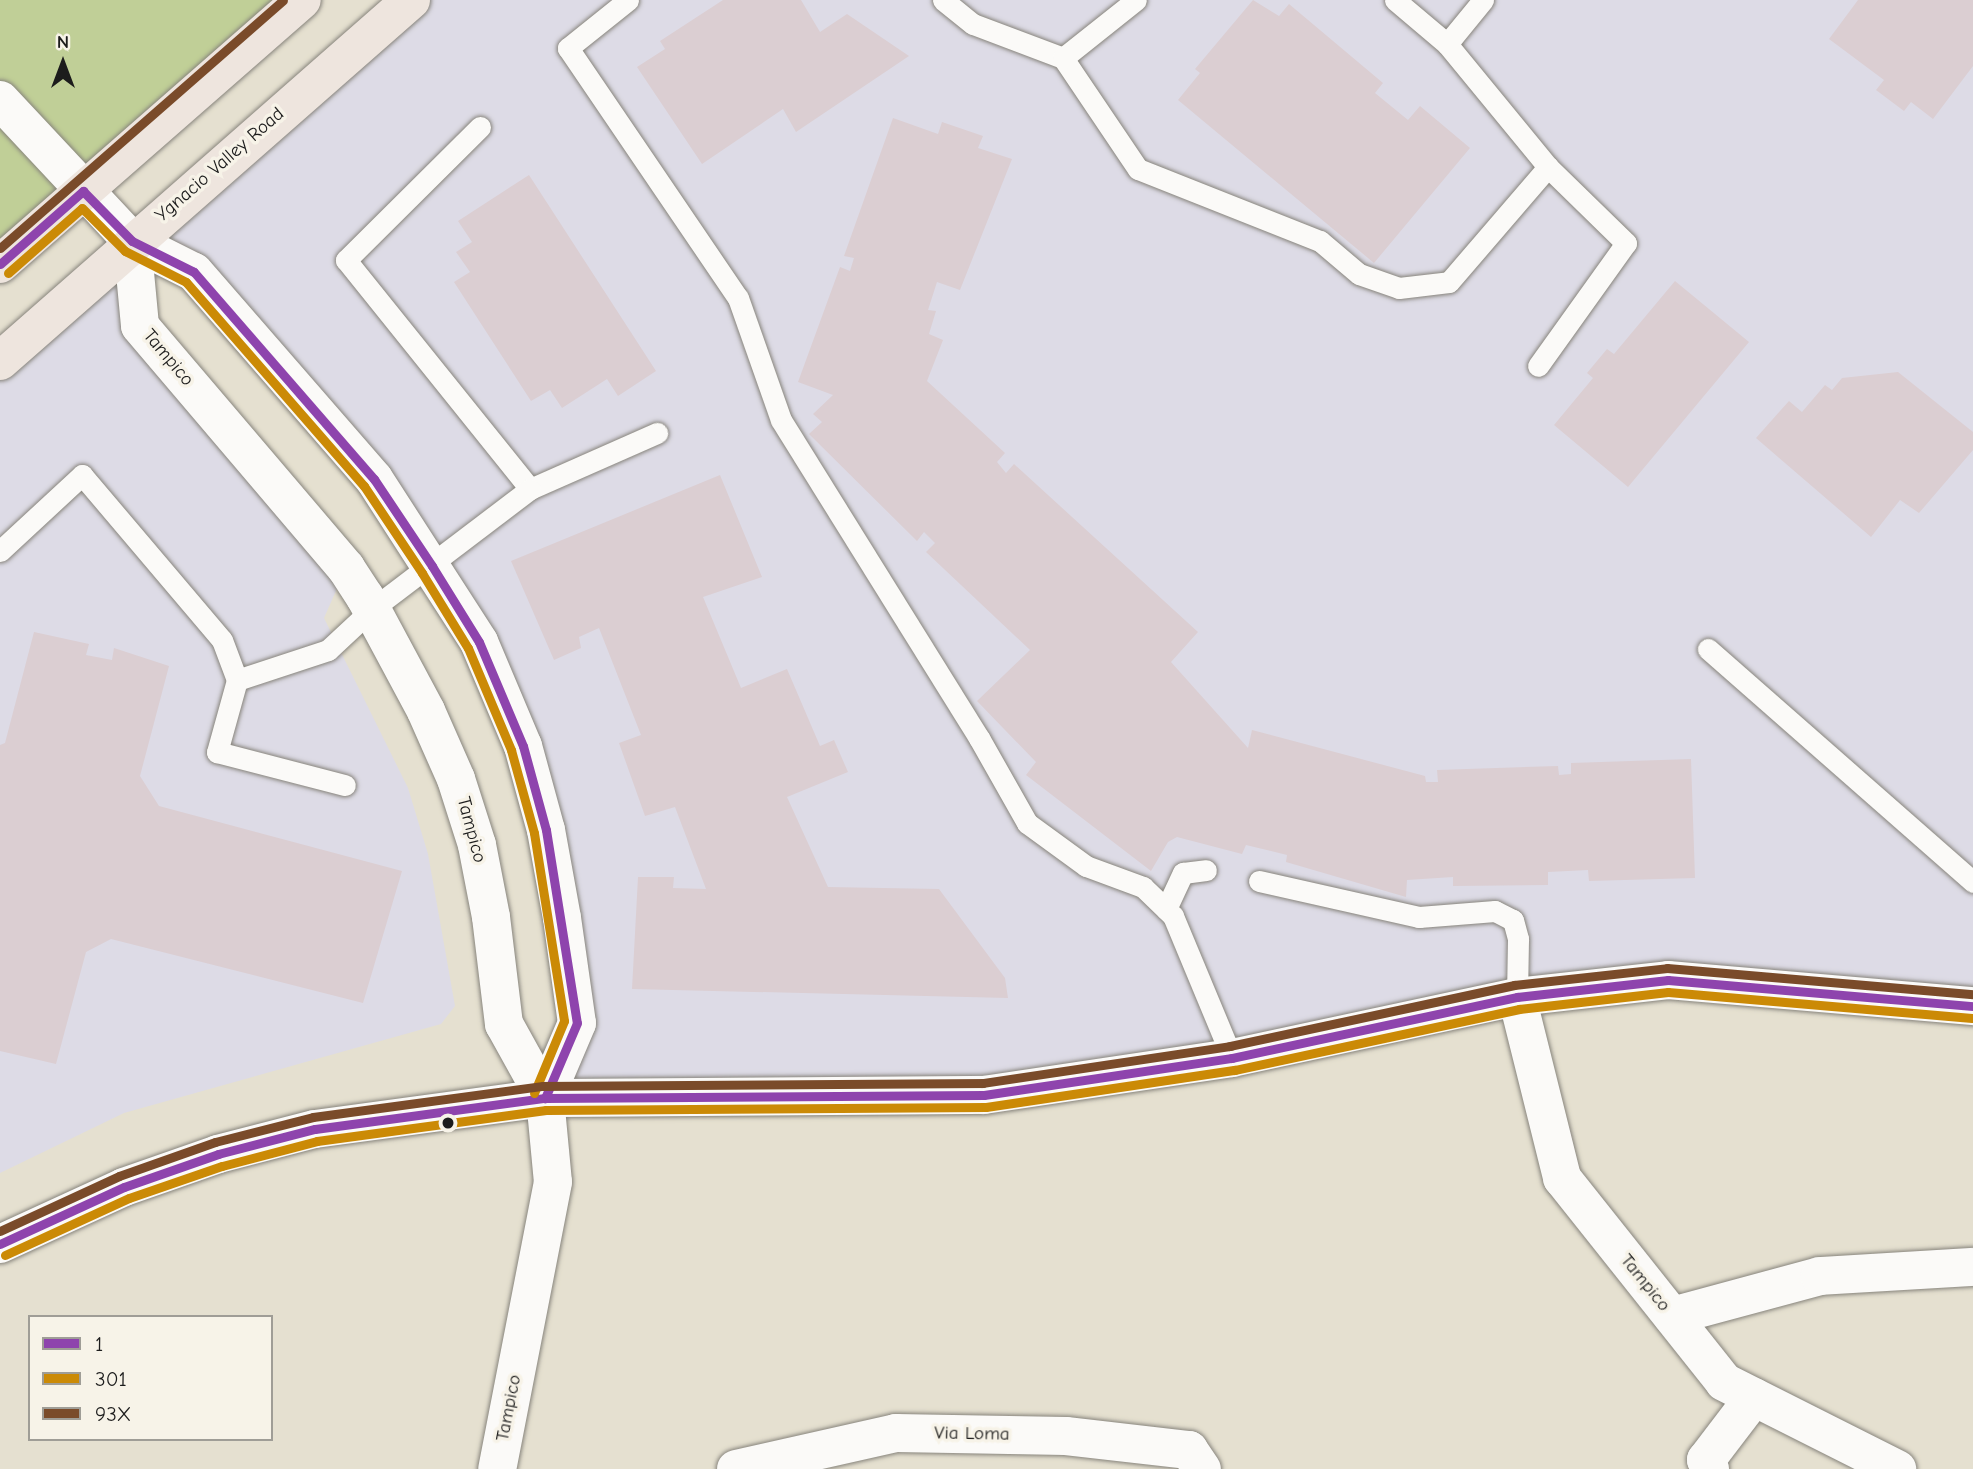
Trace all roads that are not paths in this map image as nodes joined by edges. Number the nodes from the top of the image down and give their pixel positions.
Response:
1 (302, 0) edge
2 (411, 0) edge
3 (628, 0) edge
4 (943, 0) edge
5 (1136, 0) edge
6 (1395, 0) edge
7 (1483, 0) edge
8 (1447, 44) junction
9 (1063, 58) junction
10 (0, 100) edge
11 (480, 127) dead end
12 (1548, 167) junction
13 (83, 191) junction
14 (132, 241) junction
15 (0, 264) edge
16 (0, 361) edge
17 (1538, 366) dead end
18 (657, 433) dead end
19 (530, 489) junction
20 (0, 551) edge
21 (432, 566) junction
22 (372, 609) junction
23 (1708, 649) dead end
24 (237, 680) junction
25 (345, 786) dead end
26 (1206, 870) dead end
27 (1259, 881) dead end
28 (1973, 882) edge
29 (1166, 909) junction
30 (1517, 997) junction
31 (1973, 1006) edge
32 (1233, 1058) junction
33 (545, 1098) junction
34 (0, 1244) edge
35 (1973, 1267) edge
36 (1672, 1317) junction
37 (1754, 1397) junction
38 (497, 1469) edge
39 (736, 1469) edge
40 (1202, 1469) edge
41 (1710, 1469) edge
42 (1897, 1469) edge

1 - 13 highway
2 - 14 highway, Ygnacio Valley Road
3 - 29 lane
4 - 9 lane
5 - 9 lane
6 - 8 lane
7 - 8 lane
8 - 12 lane
9 - 12 lane
10 - 13 street
11 - 19 lane
12 - 17 lane
13 - 14 street
13 - 15 highway
14 - 16 highway, Ygnacio Valley Road
14 - 21 street, Tampico
14 - 22 street, Tampico
18 - 19 lane
19 - 21 lane
20 - 24 lane
21 - 22 lane
21 - 33 street, Tampico
22 - 24 lane
22 - 33 street, Tampico
23 - 28 lane
24 - 25 lane
26 - 29 lane
27 - 30 lane
29 - 32 lane
30 - 31 street
30 - 32 street
30 - 36 street, Tampico
32 - 33 street
33 - 34 street
33 - 38 street, Tampico
35 - 36 street
36 - 37 street, Tampico
37 - 41 street
37 - 42 street, Tampico
39 - 40 street, Via Loma

